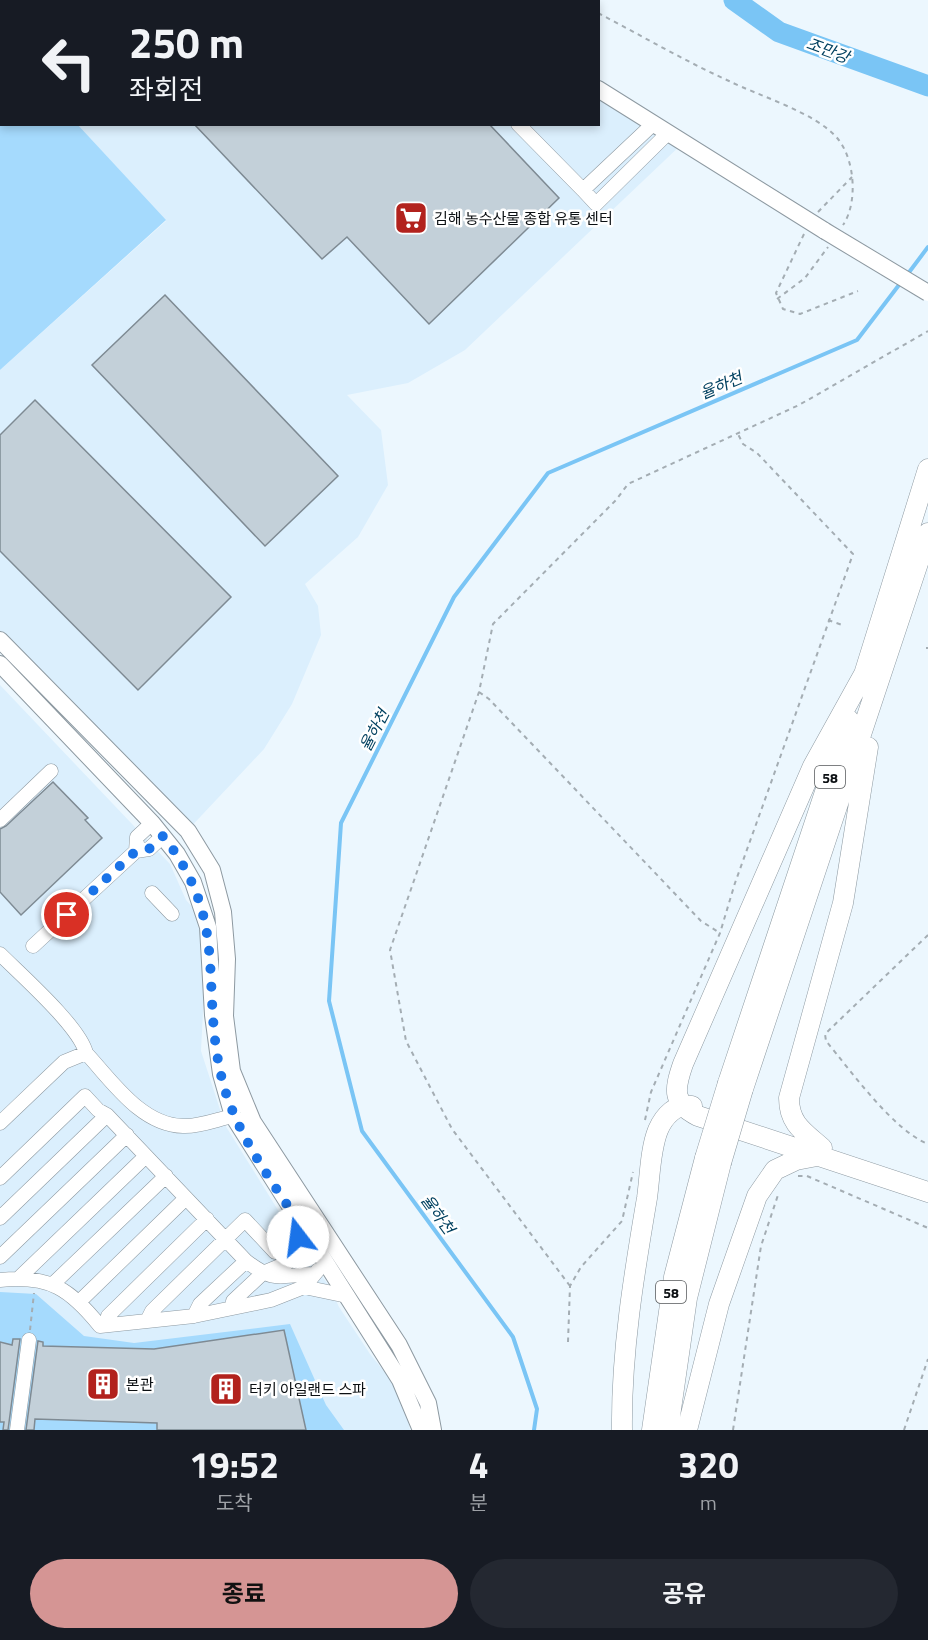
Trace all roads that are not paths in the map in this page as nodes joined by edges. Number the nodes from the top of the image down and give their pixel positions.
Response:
1 (600, 90) edge
2 (653, 124) junction
3 (520, 126) edge
4 (668, 133) junction
5 (583, 190) junction
6 (928, 293) edge
7 (928, 469) edge
8 (928, 533) edge
9 (0, 640) edge
10 (0, 664) edge
11 (864, 674) junction
12 (876, 697) junction
13 (51, 771) dead end
14 (0, 820) edge
15 (158, 830) junction
16 (152, 893) dead end
17 (172, 914) dead end
18 (33, 946) dead end
19 (3, 956) edge
20 (86, 1053) junction
21 (735, 1086) junction
22 (680, 1105) junction
23 (107, 1115) junction
24 (233, 1116) junction
25 (0, 1123) edge
26 (127, 1135) junction
27 (821, 1152) junction
28 (146, 1155) junction
29 (713, 1160) junction
30 (166, 1176) junction
31 (0, 1178) edge
32 (928, 1184) edge
33 (928, 1192) edge
34 (186, 1198) junction
35 (0, 1218) edge
36 (207, 1219) junction
37 (299, 1223) junction
38 (226, 1240) junction
39 (275, 1252) dead end
40 (0, 1257) edge
41 (246, 1261) junction
42 (327, 1265) junction
43 (262, 1273) junction
44 (19, 1278) junction
45 (0, 1280) edge
46 (54, 1283) junction
47 (304, 1287) junction
48 (347, 1296) junction
49 (80, 1301) junction
50 (234, 1307) junction
51 (194, 1316) junction
52 (147, 1321) junction
53 (106, 1325) junction
54 (29, 1340) road end
55 (17, 1430) edge
56 (421, 1430) edge
57 (433, 1430) edge
58 (622, 1430) edge
59 (652, 1430) edge
60 (668, 1430) edge
61 (687, 1430) edge

1 - 2 main road
2 - 4 main road
2 - 5 street
3 - 5 street
4 - 5 street
4 - 6 main road, bridge
7 - 11 highway, 58
8 - 12 highway, 58
9 - 42 main road
10 - 15 main road
11 - 21 highway, 58
11 - 22 highway
12 - 21 highway, 58
12 - 27 highway
13 - 14 street
15 - 18 street
15 - 24 main road
16 - 17 street
19 - 20 street
20 - 24 street
20 - 25 street
21 - 29 highway, 58, bridge
22 - 27 highway
22 - 58 highway
23 - 26 street
23 - 31 street
23 - 35 street
24 - 37 main road
26 - 28 street
26 - 40 street
27 - 32 highway
27 - 33 highway
27 - 61 highway
28 - 30 street
28 - 44 street
29 - 59 highway, 58
29 - 60 highway, 58
30 - 34 street
30 - 46 street
34 - 36 street
34 - 49 street
36 - 38 street
36 - 53 street
37 - 42 main road
37 - 43 street
38 - 39 street
38 - 41 street
38 - 52 street
41 - 43 street
41 - 51 street
42 - 43 street
42 - 47 street
42 - 48 main road
42 - 57 main road
43 - 50 street
44 - 45 street
44 - 46 street
46 - 49 street
47 - 48 street
47 - 50 street
48 - 56 main road
49 - 53 street
50 - 51 street
51 - 52 street
52 - 53 street
54 - 55 street

